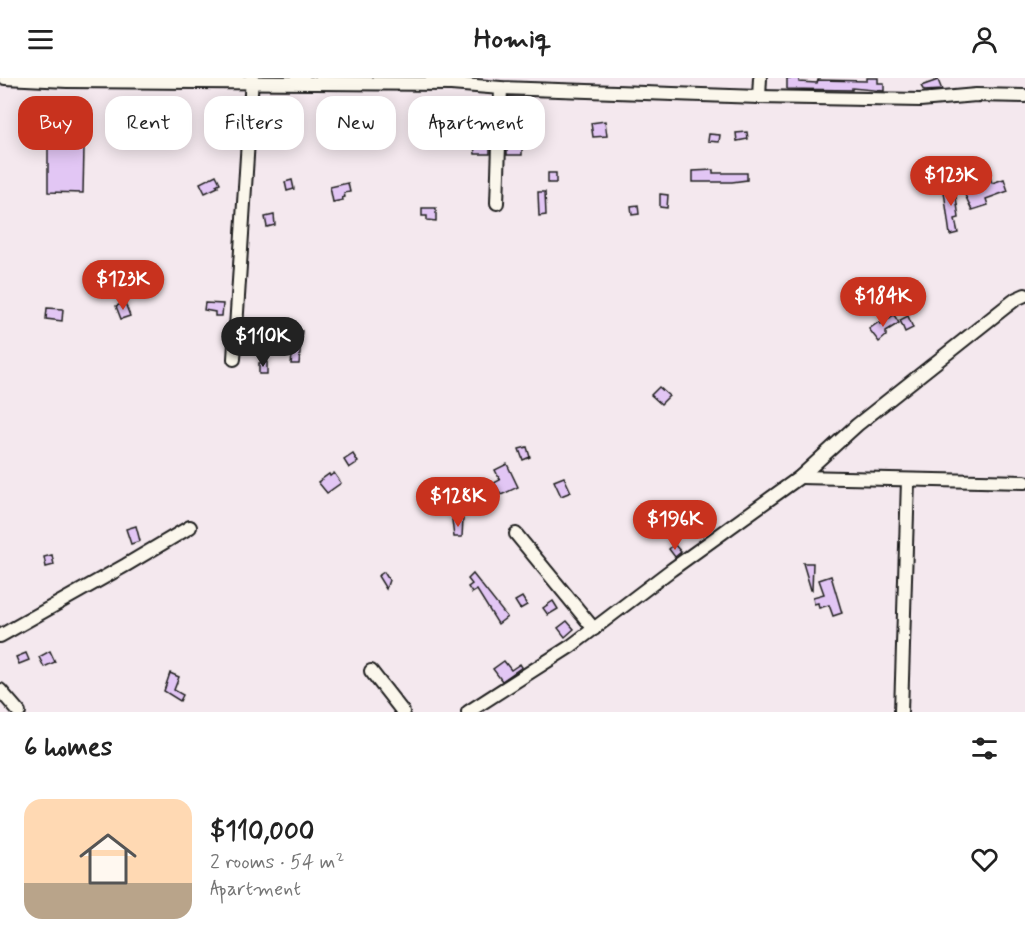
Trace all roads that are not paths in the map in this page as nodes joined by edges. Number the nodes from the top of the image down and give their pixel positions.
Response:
1 (5, 78) edge
2 (760, 78) edge
3 (252, 80) edge
4 (451, 81) edge
5 (501, 88) junction
6 (759, 96) junction
7 (1025, 96) edge
8 (497, 203) dead end
9 (1025, 295) edge
10 (234, 359) dead end
11 (800, 477) junction
12 (908, 480) junction
13 (1025, 482) edge
14 (190, 527) dead end
15 (516, 534) dead end
16 (594, 629) junction
17 (0, 636) edge
18 (371, 671) dead end
19 (0, 690) edge
20 (19, 712) edge
21 (403, 712) edge
22 (468, 712) edge
23 (901, 712) edge

1 - 3 street
2 - 6 street
3 - 4 street
3 - 10 street
4 - 5 street
5 - 6 street
5 - 8 street
6 - 7 street
9 - 11 street
11 - 12 street
11 - 16 street
12 - 13 street
12 - 23 street
14 - 17 street
15 - 16 street
16 - 22 street
18 - 21 street
19 - 20 street

